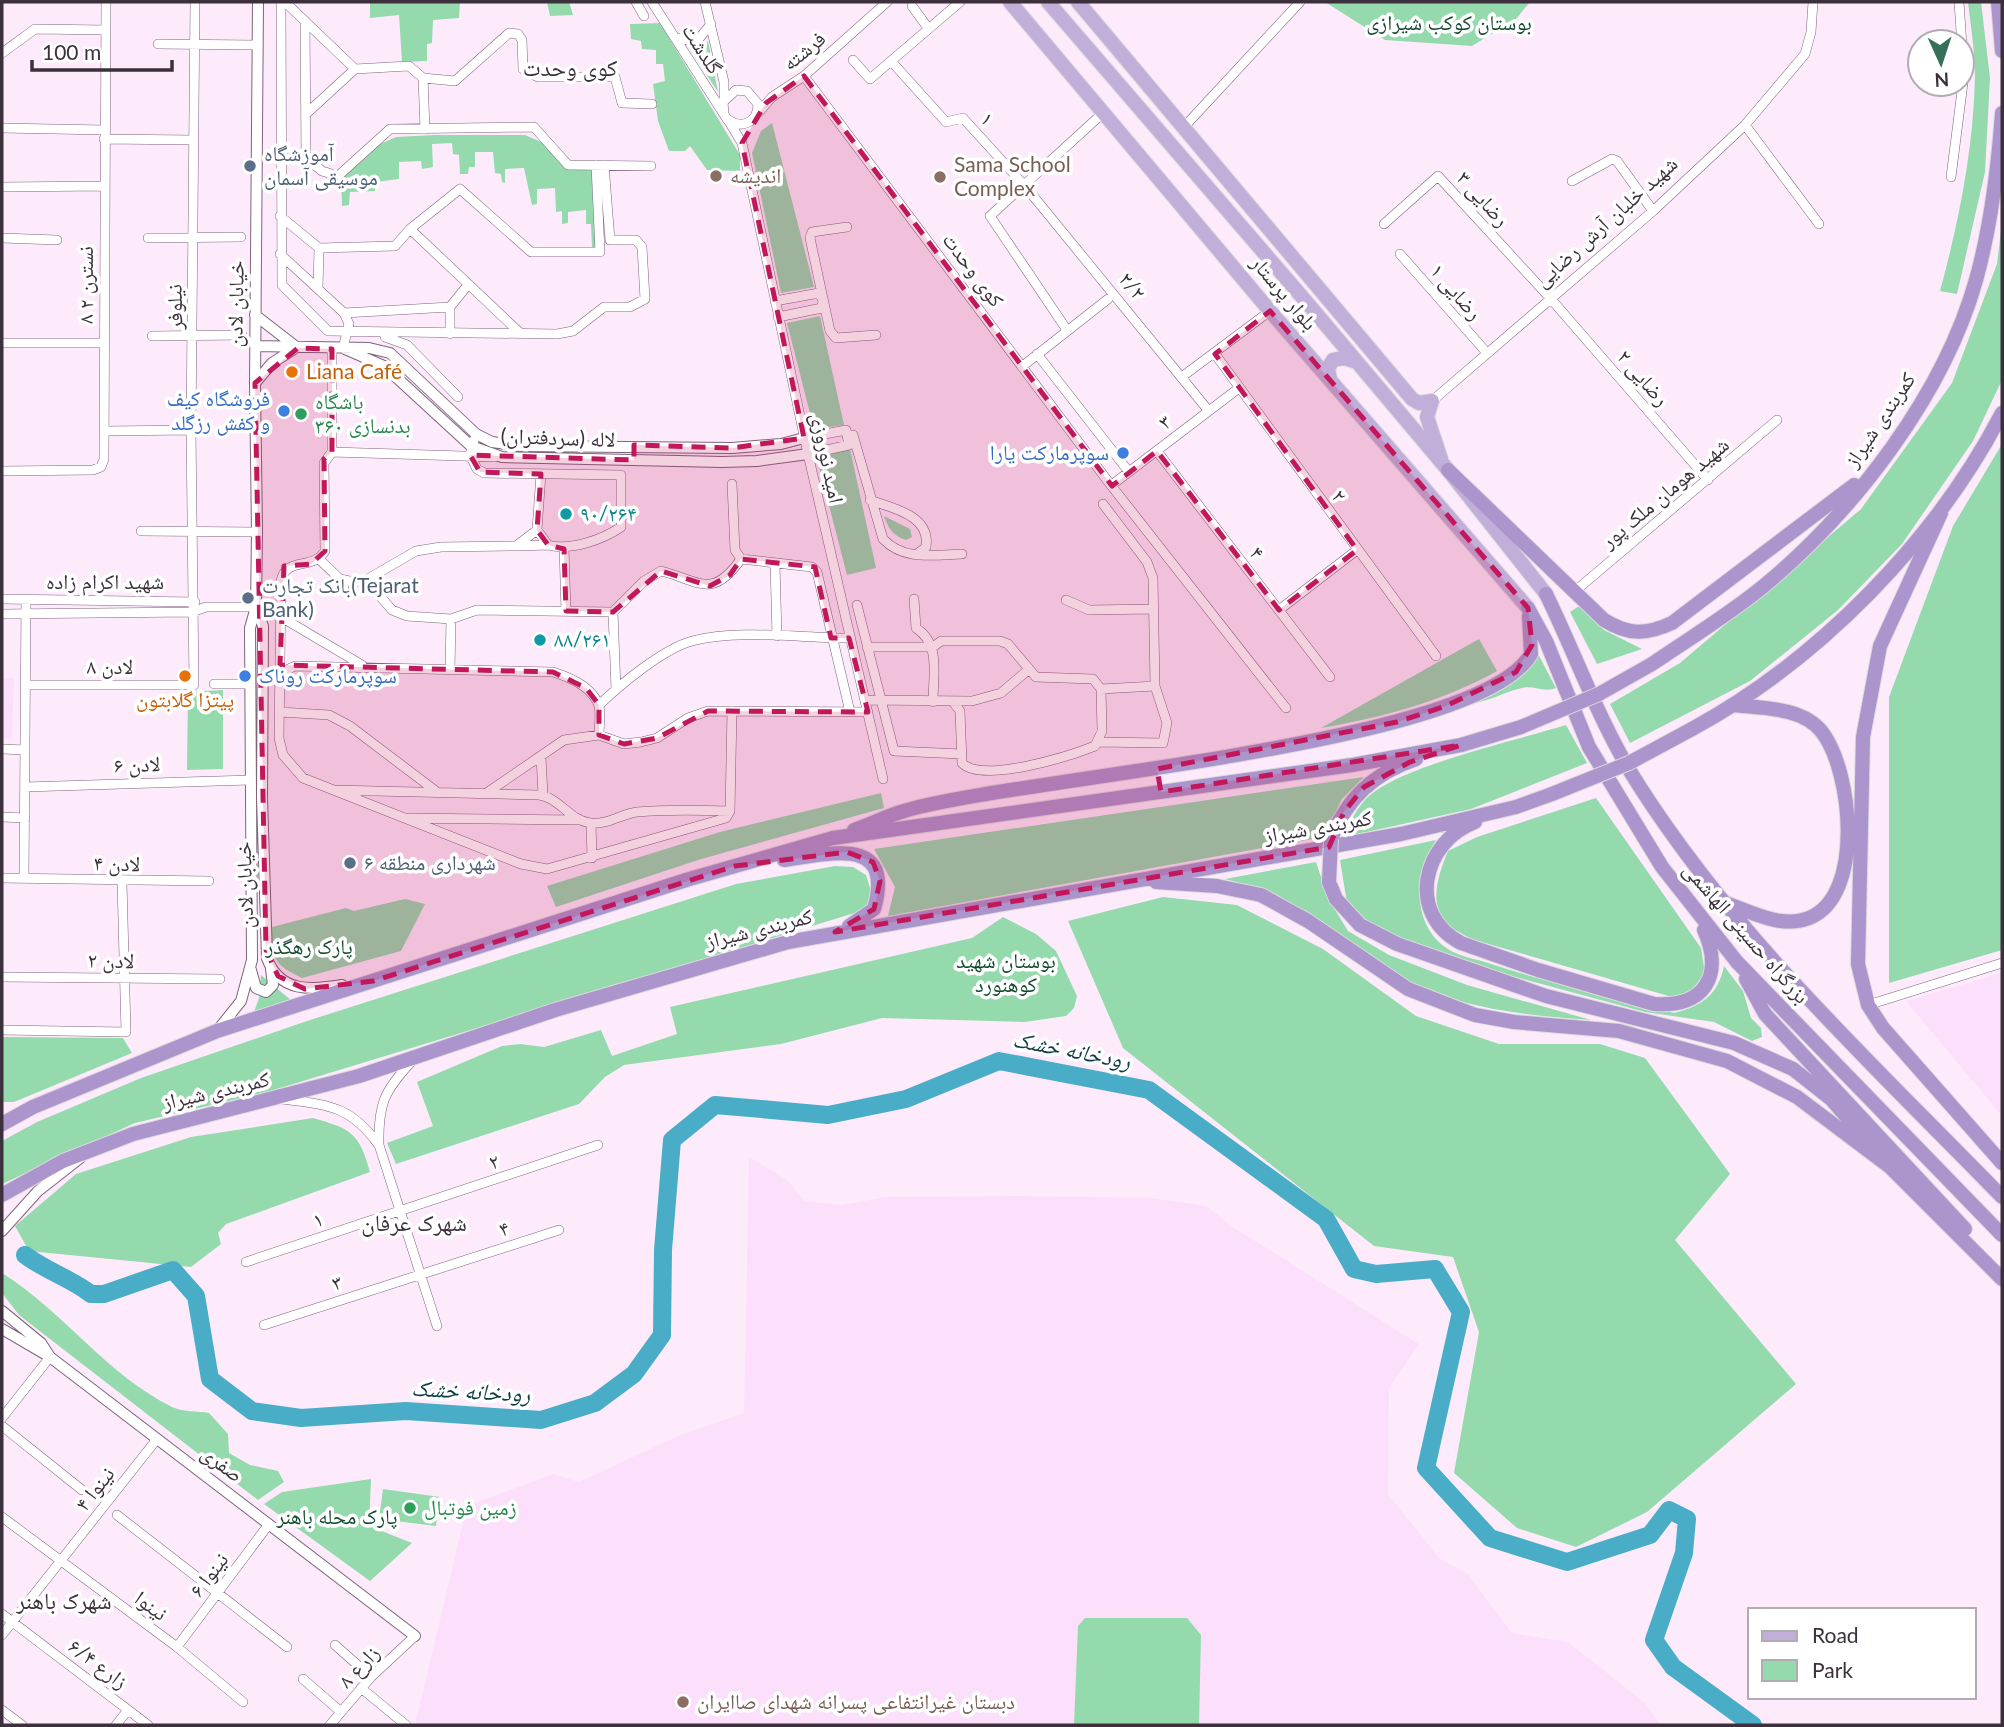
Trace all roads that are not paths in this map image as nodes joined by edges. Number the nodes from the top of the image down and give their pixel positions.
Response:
1 (106, 2) edge
2 (195, 2) edge
3 (258, 2) edge
4 (283, 2) edge
5 (636, 2) edge
6 (652, 2) edge
7 (705, 2) edge
8 (887, 2) edge
9 (960, 2) edge
10 (1010, 2) edge
11 (1048, 2) edge
12 (1079, 2) edge
13 (1300, 2) edge
14 (1813, 2) edge
15 (1959, 2) edge
16 (1998, 2) edge
17 (912, 6) dead end
18 (644, 16) dead end
19 (305, 21) junction
20 (710, 24) junction
21 (928, 28) junction
22 (106, 30) junction
23 (675, 38) junction
24 (158, 44) dead end
25 (195, 44) junction
26 (257, 45) junction
27 (2002, 51) edge
28 (2, 53) edge
29 (853, 60) dead end
30 (891, 61) junction
31 (355, 69) junction
32 (722, 74) junction
33 (804, 76) junction
34 (424, 78) junction
35 (742, 90) junction
36 (753, 95) junction
37 (772, 97) junction
38 (723, 102) junction
39 (652, 104) dead end
40 (1102, 113) junction
41 (2002, 113) edge
42 (306, 114) junction
43 (726, 117) junction
44 (755, 117) junction
45 (1745, 125) junction
46 (1185, 126) junction
47 (2, 128) edge
48 (425, 129) junction
49 (104, 134) junction
50 (193, 140) junction
51 (742, 143) junction
52 (1202, 146) junction
53 (281, 158) junction
54 (306, 158) junction
55 (600, 165) junction
56 (651, 166) dead end
57 (1951, 177) dead end
58 (1199, 179) junction
59 (1229, 181) junction
60 (1572, 181) dead end
61 (104, 186) junction
62 (1026, 186) junction
63 (2, 187) edge
64 (1653, 211) junction
65 (280, 216) junction
66 (1384, 224) dead end
67 (1819, 224) dead end
68 (846, 227) dead end
69 (410, 229) junction
70 (241, 237) dead end
71 (2, 238) edge
72 (148, 238) dead end
73 (191, 238) junction
74 (57, 240) dead end
75 (319, 247) junction
76 (280, 254) junction
77 (1400, 254) dead end
78 (467, 286) junction
79 (318, 289) junction
80 (1108, 299) dead end
81 (1551, 299) junction
82 (823, 300) junction
83 (775, 301) junction
84 (450, 307) junction
85 (1270, 310) junction
86 (344, 313) junction
87 (255, 315) junction
88 (778, 317) junction
89 (1067, 330) junction
90 (349, 332) junction
91 (519, 332) junction
92 (379, 334) junction
93 (450, 334) junction
94 (1332, 334) junction
95 (242, 335) dead end
96 (876, 335) dead end
97 (152, 336) dead end
98 (193, 336) junction
99 (2, 343) edge
100 (104, 343) junction
101 (255, 346) junction
102 (298, 348) junction
103 (337, 348) junction
104 (1037, 354) junction
105 (1215, 354) junction
106 (1487, 354) junction
107 (1310, 356) junction
108 (1354, 361) junction
109 (1024, 365) junction
110 (1183, 376) junction
111 (1330, 380) junction
112 (254, 383) junction
113 (449, 385) junction
114 (1239, 388) junction
115 (437, 397) junction
116 (458, 397) dead end
117 (1432, 401) junction
118 (1208, 410) junction
119 (2002, 412) edge
120 (1777, 420) dead end
121 (191, 430) junction
122 (106, 431) junction
123 (476, 434) junction
124 (848, 436) junction
125 (804, 438) junction
126 (634, 445) junction
127 (470, 451) junction
128 (1157, 451) junction
129 (333, 452) junction
130 (808, 454) junction
131 (634, 460) junction
132 (1445, 467) junction
133 (1877, 467) junction
134 (2, 471) edge
135 (1129, 472) junction
136 (541, 474) junction
137 (1708, 480) junction
138 (732, 484) dead end
139 (1113, 484) junction
140 (870, 500) junction
141 (1103, 504) dead end
142 (1941, 513) junction
143 (537, 530) junction
144 (141, 531) dead end
145 (192, 532) junction
146 (257, 532) junction
147 (548, 545) junction
148 (516, 546) junction
149 (564, 548) junction
150 (1357, 550) junction
151 (962, 554) dead end
152 (915, 555) junction
153 (741, 559) junction
154 (320, 560) junction
155 (775, 564) junction
156 (366, 580) junction
157 (1574, 592) junction
158 (1546, 594) joint
159 (2, 599) edge
160 (914, 599) dead end
161 (26, 600) junction
162 (192, 600) junction
163 (1066, 600) dead end
164 (858, 606) dead end
165 (206, 607) junction
166 (256, 607) junction
167 (1528, 608) junction
168 (1153, 609) junction
169 (1279, 610) junction
170 (566, 611) junction
171 (192, 612) junction
172 (613, 612) junction
173 (2, 614) edge
174 (26, 614) junction
175 (281, 617) junction
176 (451, 619) junction
177 (777, 636) junction
178 (831, 638) junction
179 (849, 638) junction
180 (867, 647) junction
181 (933, 647) junction
182 (1436, 656) dead end
183 (366, 668) junction
184 (450, 670) junction
185 (1028, 670) junction
186 (280, 673) junction
187 (1330, 677) dead end
188 (214, 684) dead end
189 (250, 684) junction
190 (26, 685) junction
191 (194, 685) joint
192 (1154, 686) junction
193 (616, 689) junction
194 (1101, 689) junction
195 (865, 700) junction
196 (882, 700) junction
197 (933, 702) junction
198 (953, 702) junction
199 (599, 705) junction
200 (1733, 705) junction
201 (1286, 708) dead end
202 (732, 711) junction
203 (280, 712) junction
204 (850, 712) junction
205 (868, 712) junction
206 (599, 735) junction
207 (1099, 742) junction
208 (1461, 745) junction
209 (2, 749) edge
210 (25, 750) junction
211 (962, 754) junction
212 (541, 757) junction
213 (883, 779) dead end
214 (250, 780) junction
215 (25, 787) junction
216 (327, 790) junction
217 (438, 792) junction
218 (486, 793) junction
219 (543, 795) junction
220 (1516, 807) junction
221 (730, 811) junction
222 (2, 817) edge
223 (25, 818) junction
224 (398, 818) junction
225 (580, 820) junction
226 (590, 822) junction
227 (834, 838) junction
228 (592, 859) junction
229 (735, 866) junction
230 (2, 878) edge
231 (24, 879) junction
232 (209, 881) dead end
233 (1130, 881) junction
234 (122, 882) junction
235 (1724, 902) junction
236 (1694, 909) junction
237 (835, 932) junction
238 (1737, 962) junction
239 (2002, 963) edge
240 (270, 967) junction
241 (251, 970) junction
242 (2, 977) edge
243 (126, 979) junction
244 (220, 979) dead end
245 (373, 981) junction
246 (1868, 1005) junction
247 (2, 1030) edge
248 (216, 1031) junction
249 (416, 1057) junction
250 (276, 1099) junction
251 (2, 1124) edge
252 (379, 1145) junction
253 (598, 1145) dead end
254 (94, 1149) junction
255 (2002, 1163) edge
256 (1890, 1167) junction
257 (2, 1195) edge
258 (2002, 1197) edge
259 (400, 1211) junction
260 (559, 1230) dead end
261 (2, 1231) edge
262 (2002, 1235) edge
263 (246, 1262) dead end
264 (2002, 1272) edge
265 (421, 1275) junction
266 (2002, 1279) edge
267 (2, 1311) edge
268 (264, 1325) dead end
269 (437, 1326) dead end
270 (2, 1329) edge
271 (50, 1357) junction
272 (2, 1418) edge
273 (2, 1426) edge
274 (157, 1439) junction
275 (82, 1490) dead end
276 (117, 1516) dead end
277 (2, 1517) edge
278 (269, 1524) junction
279 (60, 1562) junction
280 (218, 1593) junction
281 (2, 1614) edge
282 (12, 1621) junction
283 (2, 1635) edge
284 (415, 1636) joint
285 (335, 1645) dead end
286 (177, 1647) junction
287 (287, 1647) dead end
288 (371, 1677) junction
289 (303, 1679) dead end
290 (361, 1688) junction
291 (243, 1702) dead end
292 (2, 1710) edge
293 (128, 1710) junction
294 (341, 1712) junction
295 (22, 1725) edge
296 (116, 1725) edge
297 (148, 1725) edge
298 (330, 1725) edge
299 (406, 1725) edge

1 - 22 street, ۸ نسترن ۲
2 - 25 street, نیلوفر
3 - 26 street, خیابان لادن
4 - 19 street
4 - 53 street
5 - 18 street
6 - 23 street, گلدشت
7 - 20 street
8 - 33 street, فرشته
9 - 21 street
10 - 40 main road, بلوار پرستار
11 - 58 main road, بلوار پرستار
12 - 46 main road
13 - 46 street
14 - 45 street, شهید خلبان آرش رضایی
15 - 57 street
16 - 27 highway
17 - 21 street
19 - 31 street
19 - 42 street
20 - 23 street
20 - 32 street
21 - 30 street
22 - 28 street
22 - 49 street, ۸ نسترن ۲
23 - 43 street, گلدشت
24 - 25 street
25 - 26 street
25 - 50 street, نیلوفر
26 - 87 street, خیابان لادن
29 - 30 street
30 - 62 street, ۱
31 - 34 street
31 - 42 street
32 - 35 street
32 - 38 street
33 - 37 street, فرشته
33 - 109 street, کوی وحدت
34 - 39 street
34 - 48 street
35 - 36 street
35 - 38 street
36 - 37 street
36 - 44 street
37 - 44 street, فرشته
38 - 43 street
40 - 62 street
40 - 85 main road, بلوار پرستار
41 - 133 highway, کمربندی شیراز
42 - 54 street
43 - 44 street
43 - 51 street, گلدشت
44 - 51 street, فرشته
45 - 64 street, شهید خلبان آرش رضایی
45 - 67 street
46 - 52 main road
47 - 49 street
48 - 54 street
48 - 55 street
49 - 50 street
49 - 61 street, ۸ نسترن ۲
50 - 73 street, نیلوفر
51 - 83 street, امید نوروزی
52 - 58 main road
52 - 59 main road
53 - 54 street
53 - 65 street
55 - 56 street
55 - 69 street
55 - 91 street
58 - 59 main road
58 - 94 main road, بلوار پرستار
59 - 117 main road
60 - 64 street
61 - 63 street
61 - 100 street, ۸ نسترن ۲
62 - 89 street
62 - 110 street, ۲/۲
64 - 81 street, شهید خلبان آرش رضایی
65 - 75 street
65 - 76 street
66 - 81 street, رضایی ۳
68 - 82 street
69 - 75 street
69 - 78 street
70 - 73 street
71 - 74 street
72 - 73 street
73 - 98 street, نیلوفر
75 - 79 street
76 - 79 street
76 - 90 street
77 - 106 street, رضایی ۱
78 - 84 street
78 - 91 street
79 - 86 street
80 - 89 street
81 - 106 street, شهید خلبان آرش رضایی
81 - 137 street, رضایی ۲
82 - 83 street
82 - 88 street
82 - 96 street
83 - 88 street, امید نوروزی
84 - 86 street
84 - 93 street
85 - 105 street
85 - 107 main road, بلوار پرستار
86 - 90 street
87 - 101 street, خیابان لادن
87 - 102 street
88 - 125 street, امید نوروزی
89 - 104 street
90 - 92 street
90 - 103 street
91 - 93 street
92 - 93 street
92 - 113 street
94 - 107 main road
94 - 108 main road, بلوار پرستار
95 - 98 street
97 - 98 street
98 - 121 street, نیلوفر
99 - 100 street
100 - 122 street, ۸ نسترن ۲
101 - 102 street, لاله (سردفتران)
101 - 112 street, خیابان لادن
102 - 103 street, لاله (سردفتران)
102 - 112 street
103 - 115 street, لاله (سردفتران)
103 - 127 street, لاله (سردفتران)
103 - 129 street
104 - 109 street
104 - 135 street
105 - 110 street
105 - 114 street, ۲
106 - 117 street, شهید خلبان آرش رضایی
107 - 111 main road, بلوار پرستار
108 - 111 main road
108 - 132 main road, بلوار پرستار
109 - 139 street, کوی وحدت
110 - 118 street, ۲/۲
111 - 167 main road, بلوار پرستار
112 - 146 street, خیابان لادن
113 - 115 street
113 - 116 street
114 - 118 street, ۳
114 - 150 street, ۲
115 - 123 street, لاله (سردفتران)
117 - 132 main road
118 - 128 street, ۳
119 - 142 highway
120 - 137 street, شهید هومان ملک پور
121 - 122 street
121 - 145 street, نیلوفر
122 - 134 street, ۸ نسترن ۲
123 - 126 street, لاله (سردفتران)
123 - 127 street
124 - 125 street
124 - 130 street
124 - 140 street
125 - 126 street, لاله (سردفتران)
125 - 130 street, امید نوروزی
126 - 131 street
127 - 129 street
127 - 131 street, لاله (سردفتران)
127 - 136 street
128 - 135 street, ۳
128 - 169 street, ۴
129 - 154 street
130 - 131 street, لاله (سردفتران)
130 - 179 street, امید نوروزی
132 - 157 highway
132 - 158 main road, بلوار پرستار
133 - 157 highway
133 - 208 highway, کمربندی شیراز, bridge
135 - 139 street, ۳
136 - 143 street
136 - 149 street
137 - 157 street, شهید هومان ملک پور
138 - 153 street
139 - 201 street, کوی وحدت
140 - 152 street
140 - 152 street
141 - 168 street
142 - 200 highway
142 - 246 highway
143 - 147 street
143 - 148 street
144 - 145 street
145 - 146 street
145 - 162 street, نیلوفر
146 - 166 street, خیابان لادن
147 - 148 street
147 - 149 street
148 - 156 street
149 - 170 street
150 - 169 street
150 - 182 street, ۲
151 - 152 street
153 - 155 street
153 - 172 street
154 - 156 street
154 - 175 street
155 - 177 street
155 - 178 street
156 - 176 street
158 - 235 highway, بزرگراه حسینی الهاشمی
159 - 161 street, شهید اکرام زاده
160 - 181 street
161 - 162 street, شهید اکرام زاده
161 - 174 street
162 - 165 street, شهید اکرام زاده
162 - 171 street, نیلوفر
163 - 168 street
164 - 180 street
165 - 166 street, شهید اکرام زاده
165 - 171 street, شهید اکرام زاده
166 - 189 street, خیابان لادن
166 - 240 street, خیابان لادن
167 - 227 highway
167 - 236 highway, بزرگراه حسینی الهاشمی
168 - 192 street
169 - 187 street, ۴
170 - 172 street
170 - 176 street
171 - 174 street, شهید اکرام زاده
171 - 191 street, نیلوفر
172 - 193 street
173 - 174 street, شهید اکرام زاده
174 - 190 street
175 - 183 street
175 - 186 street
176 - 184 street
177 - 178 street
177 - 193 street
178 - 179 street
178 - 204 street
179 - 195 street, امید نوروزی
180 - 181 street
180 - 196 street
181 - 185 street
181 - 197 street
183 - 184 street
183 - 186 street
184 - 199 street
185 - 194 street
185 - 198 street
186 - 203 street
188 - 189 street
189 - 214 street, خیابان لادن
190 - 191 street, ۸ لادن
190 - 210 street
192 - 194 street
192 - 207 street
193 - 199 street
194 - 207 street
195 - 196 street
195 - 205 street, امید نوروزی
196 - 197 street
196 - 211 street
197 - 198 street
198 - 211 street
199 - 206 street
200 - 220 highway, کمربندی شیراز, bridge
200 - 235 highway
202 - 204 street
202 - 206 street
202 - 221 street
203 - 216 street
203 - 217 street
204 - 205 street
205 - 213 street, امید نوروزی
206 - 212 street
207 - 211 street
208 - 227 highway
208 - 256 highway, bridge
209 - 210 street
210 - 215 street
212 - 218 street
212 - 219 street
214 - 215 street, ۶ لادن
214 - 241 street, خیابان لادن
215 - 223 street
216 - 217 street
216 - 224 street
217 - 218 street
218 - 219 street
219 - 225 street
220 - 233 highway, کمربندی شیراز
220 - 236 highway
221 - 226 street
221 - 228 street
222 - 223 street
223 - 231 street
224 - 225 street
224 - 228 street
225 - 226 street
226 - 228 street
227 - 229 highway
229 - 237 highway
229 - 245 highway
230 - 231 street, ۴ لادن
231 - 234 street, ۴ لادن
232 - 234 street, ۴ لادن
233 - 237 highway, کمربندی شیراز
233 - 256 highway
234 - 243 street
235 - 258 highway, بزرگراه حسینی الهاشمی
236 - 238 highway, بزرگراه حسینی الهاشمی
237 - 249 highway, کمربندی شیراز
238 - 262 highway, بزرگراه حسینی الهاشمی
238 - 264 highway
239 - 246 street
240 - 241 street
240 - 245 street
241 - 248 street, خیابان لادن
242 - 243 street, ۲ لادن
243 - 244 street, ۲ لادن
243 - 247 street
245 - 248 highway
246 - 255 highway
248 - 251 highway
249 - 250 highway, کمربندی شیراز
249 - 252 street
250 - 252 street
250 - 254 highway, کمربندی شیراز
252 - 259 street
253 - 259 street, ۲
254 - 257 highway, کمربندی شیراز
254 - 261 street
256 - 266 highway
259 - 263 street, ۱
259 - 265 street
260 - 265 street, ۴
265 - 268 street, ۳
265 - 269 street
267 - 271 street
270 - 271 street, صفری
271 - 272 street
271 - 274 street, صفری
273 - 275 street
274 - 278 street, صفری
274 - 279 street, ۴ نینوا
276 - 280 street
277 - 279 street, نینوا
278 - 280 street, ۶ نینوا
278 - 284 street, صفری
279 - 282 street, ۴ نینوا
279 - 286 street, نینوا
280 - 286 street, ۶ نینوا
280 - 287 street
281 - 282 street, ۶/۴ زارع
282 - 283 street, ۴ نینوا
282 - 293 street, ۶/۴ زارع
284 - 288 street, ۸ زارع
285 - 288 street
286 - 291 street, نینوا
288 - 290 street, ۸ زارع
289 - 294 street
290 - 294 street, ۸ زارع
290 - 299 street
292 - 295 street
293 - 296 street
293 - 297 street, ۶/۴ زارع
294 - 298 street, ۸ زارع

